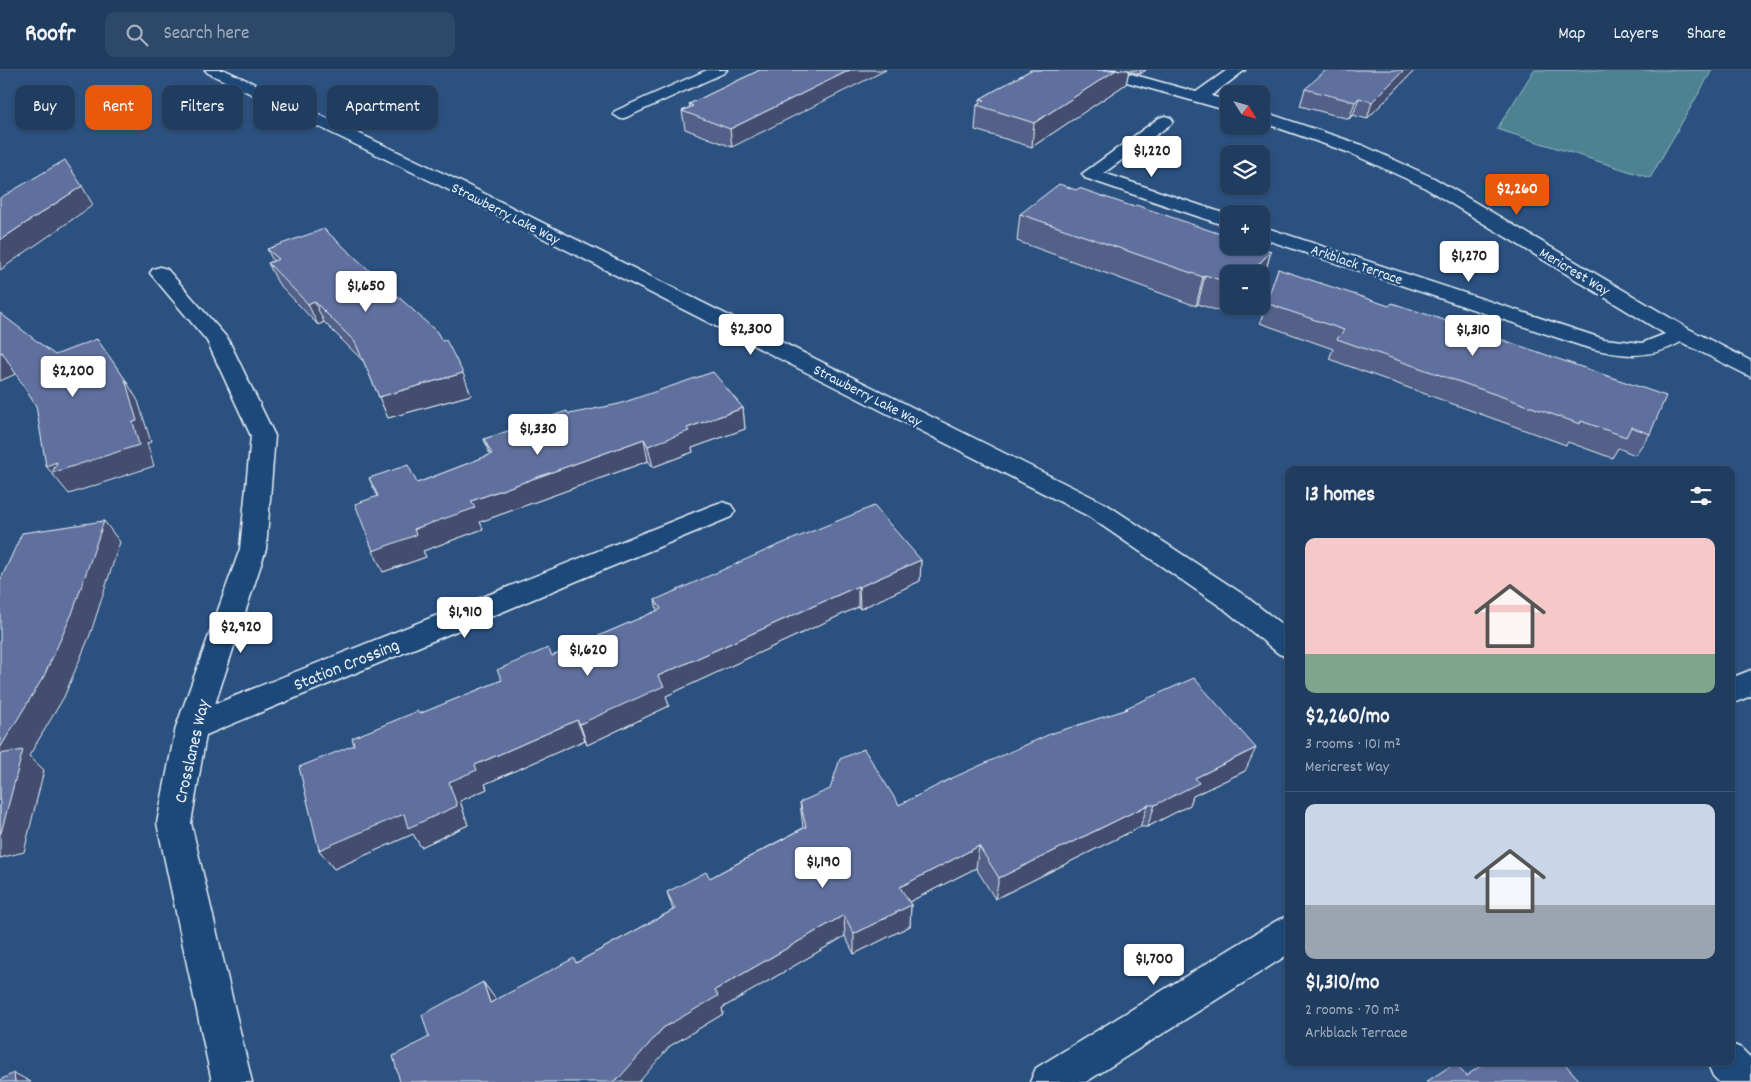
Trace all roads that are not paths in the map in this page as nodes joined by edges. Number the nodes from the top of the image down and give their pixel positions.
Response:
1 (212, 70) edge
2 (719, 70) edge
3 (1100, 70) edge
4 (1237, 70) edge
5 (1199, 97) junction
6 (1220, 103) edge
7 (621, 114) dead end
8 (1270, 119) edge
9 (1165, 121) dead end
10 (1220, 218) edge
11 (1270, 235) edge
12 (160, 273) dead end
13 (1681, 334) junction
14 (1751, 370) edge
15 (722, 511) dead end
16 (1285, 643) edge
17 (1751, 682) edge
18 (1735, 690) edge
19 (192, 727) junction
20 (1285, 936) edge
21 (1731, 1066) edge
22 (232, 1082) edge
23 (1050, 1082) edge
24 (1746, 1082) edge

1 - 16 street, Strawberry Lake Way
2 - 7 street
3 - 5 street
4 - 5 street
5 - 6 street
8 - 13 street, Mericrest Way
9 - 10 street
11 - 13 street, Arkblack Terrace
12 - 19 street, Crosslanes Way
13 - 14 street, Mericrest Way
15 - 19 street, Station Crossing
17 - 18 street
19 - 22 street, Crosslanes Way
20 - 23 street
21 - 24 street

